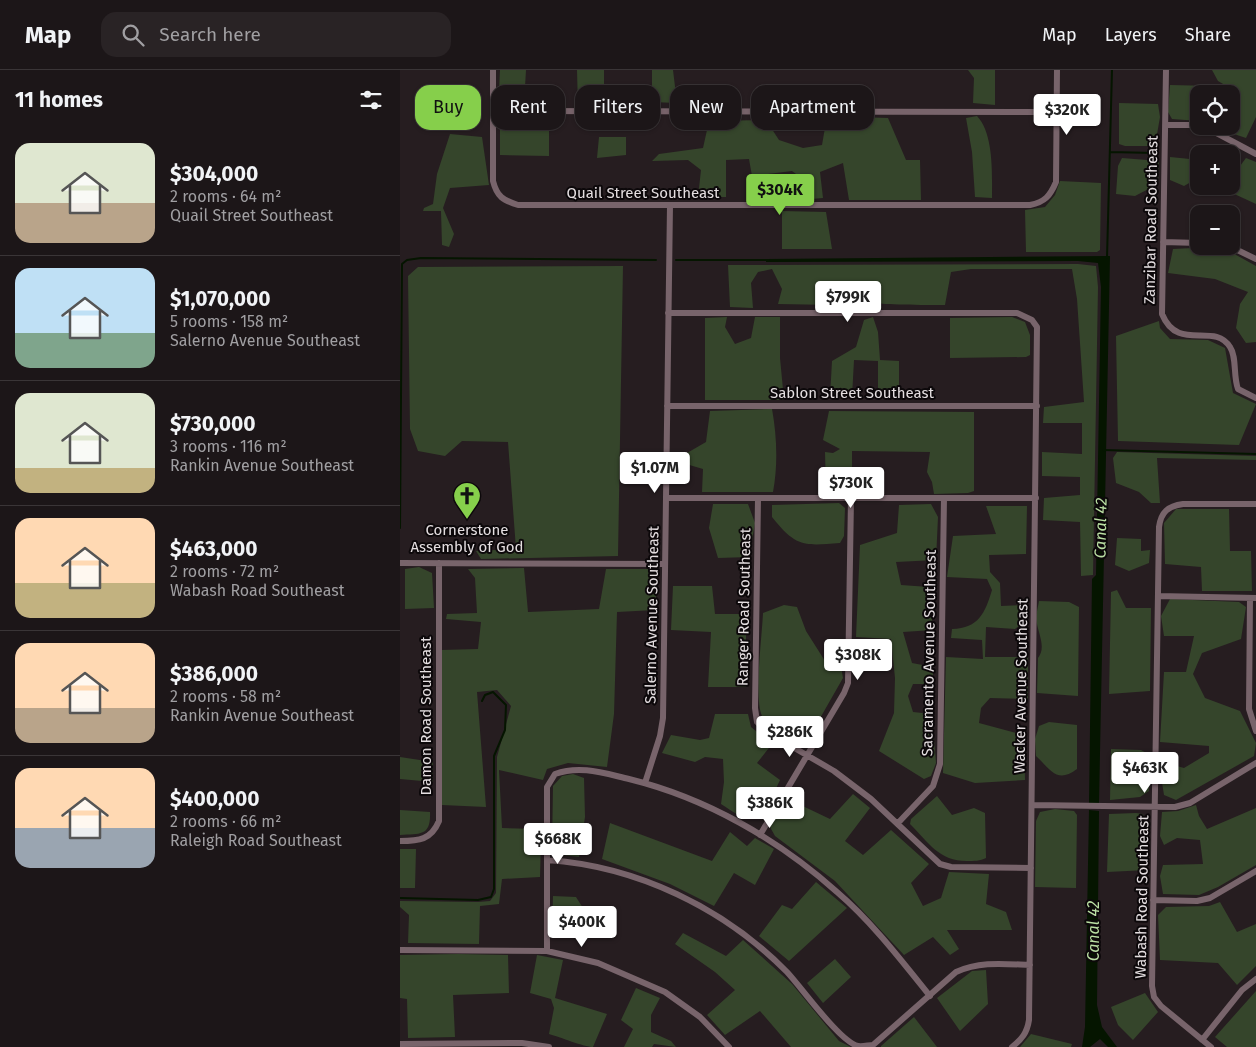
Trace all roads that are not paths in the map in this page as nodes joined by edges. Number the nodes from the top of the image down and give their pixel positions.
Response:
1 (493, 70) edge
2 (1057, 70) edge
3 (1166, 70) edge
4 (493, 85) edge
5 (565, 111) edge
6 (1057, 112) junction
7 (1165, 125) junction
8 (493, 130) edge
9 (1256, 154) edge
10 (670, 205) junction
11 (1163, 242) junction
12 (1190, 243) edge
13 (1240, 251) edge
14 (1256, 259) edge
15 (668, 313) junction
16 (1256, 398) edge
17 (667, 406) junction
18 (1037, 406) junction
19 (666, 498) junction
20 (758, 498) junction
21 (851, 498) junction
22 (944, 498) junction
23 (1036, 498) junction
24 (1256, 504) edge
25 (439, 563) junction
26 (400, 564) edge
27 (665, 564) junction
28 (1158, 596) junction
29 (1253, 598) edge
30 (1256, 731) edge
31 (806, 755) junction
32 (1256, 763) edge
33 (645, 783) junction
34 (1032, 805) junction
35 (1156, 808) junction
36 (898, 823) junction
37 (760, 835) junction
38 (400, 841) edge
39 (547, 860) junction
40 (1031, 868) junction
41 (1256, 871) edge
42 (1154, 900) junction
43 (400, 950) edge
44 (547, 951) junction
45 (1030, 965) junction
46 (1256, 979) edge
47 (930, 996) junction
48 (1202, 1040) junction
49 (400, 1044) edge
50 (549, 1047) edge
51 (729, 1047) edge
52 (1012, 1047) edge
53 (1211, 1047) edge

1 - 4 street
2 - 6 street
3 - 7 street, Zanzibar Road Southeast
5 - 6 street
6 - 10 street, Quail Street Southeast
7 - 9 street
7 - 11 street, Zanzibar Road Southeast
8 - 10 street, Quail Street Southeast
10 - 15 street, Salerno Avenue Southeast
11 - 12 street
11 - 16 street, Zanzibar Road Southeast
13 - 14 street
15 - 17 street, Salerno Avenue Southeast
15 - 18 street, Wacker Avenue Southeast
17 - 18 street, Sablon Street Southeast
17 - 19 street, Salerno Avenue Southeast
18 - 23 street, Wacker Avenue Southeast
19 - 20 street
19 - 27 street, Salerno Avenue Southeast
20 - 21 street
20 - 31 street, Ranger Road Southeast
21 - 22 street
21 - 31 street
22 - 23 street
22 - 36 street, Sacramento Avenue Southeast
23 - 34 street, Wacker Avenue Southeast
24 - 28 street, Wabash Road Southeast
25 - 26 street
25 - 27 street
25 - 38 street, Damon Road Southeast
27 - 33 street, Salerno Avenue Southeast
28 - 29 street
28 - 35 street, Wabash Road Southeast
29 - 30 street
31 - 36 street, Ranger Road Southeast
31 - 37 street
32 - 35 street
33 - 37 street
33 - 39 street
34 - 35 street
34 - 40 street, Wacker Avenue Southeast
35 - 42 street, Wabash Road Southeast
36 - 40 street, Ranger Road Southeast
37 - 47 street
39 - 44 street
39 - 47 street
40 - 45 street, Wacker Avenue Southeast
41 - 42 street
42 - 48 street, Wabash Road Southeast
43 - 44 street
44 - 51 street
45 - 47 street
45 - 52 street, Wacker Avenue Southeast
46 - 48 street
48 - 53 street, Wabash Road Southeast
49 - 50 street

